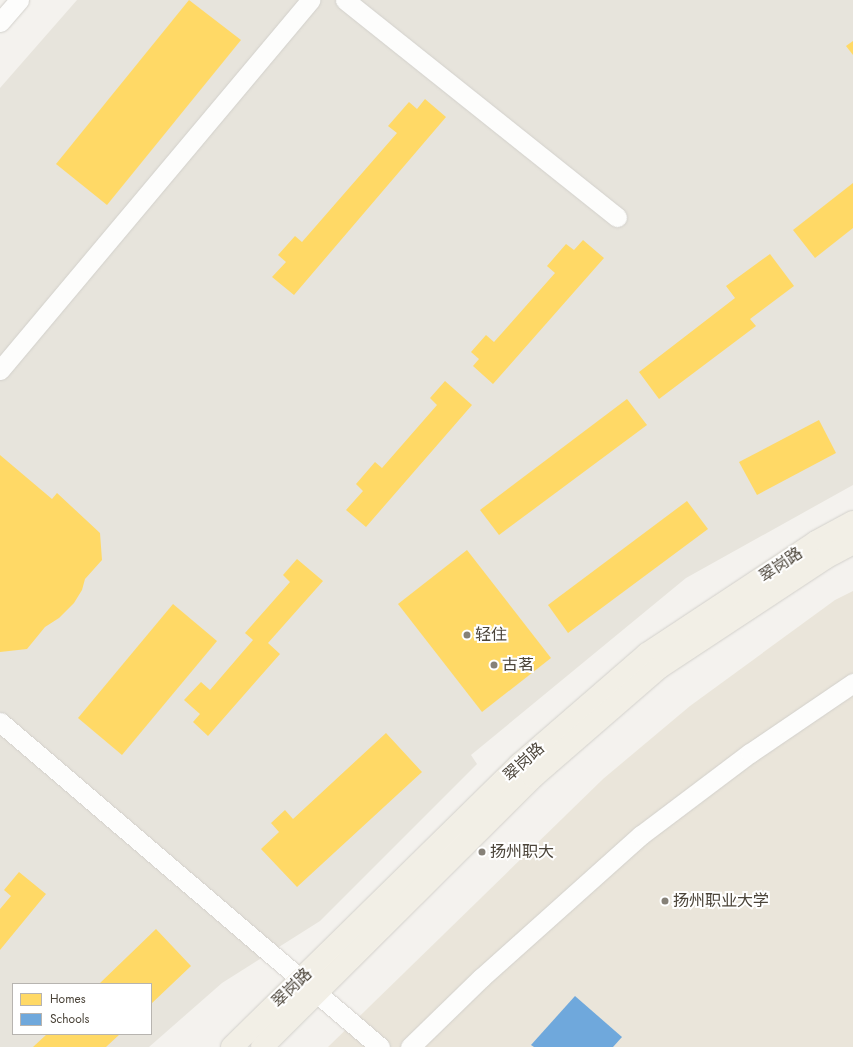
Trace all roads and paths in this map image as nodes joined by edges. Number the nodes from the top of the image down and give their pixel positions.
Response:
1 (20, 0) edge
2 (311, 0) edge
3 (346, 0) edge
4 (0, 22) edge
5 (617, 217) dead end
6 (0, 370) edge
7 (853, 522) edge
8 (853, 543) edge
9 (853, 683) edge
10 (0, 722) edge
11 (310, 985) junction
12 (232, 1047) edge
13 (262, 1047) edge
14 (380, 1047) edge
15 (410, 1047) edge

1 - 4 street
2 - 6 street
3 - 5 street
7 - 11 main road, 翠岗路
8 - 11 main road, 翠岗路
9 - 15 street
10 - 11 street
11 - 12 main road, 翠岗路
11 - 13 main road, 翠岗路
11 - 14 street

